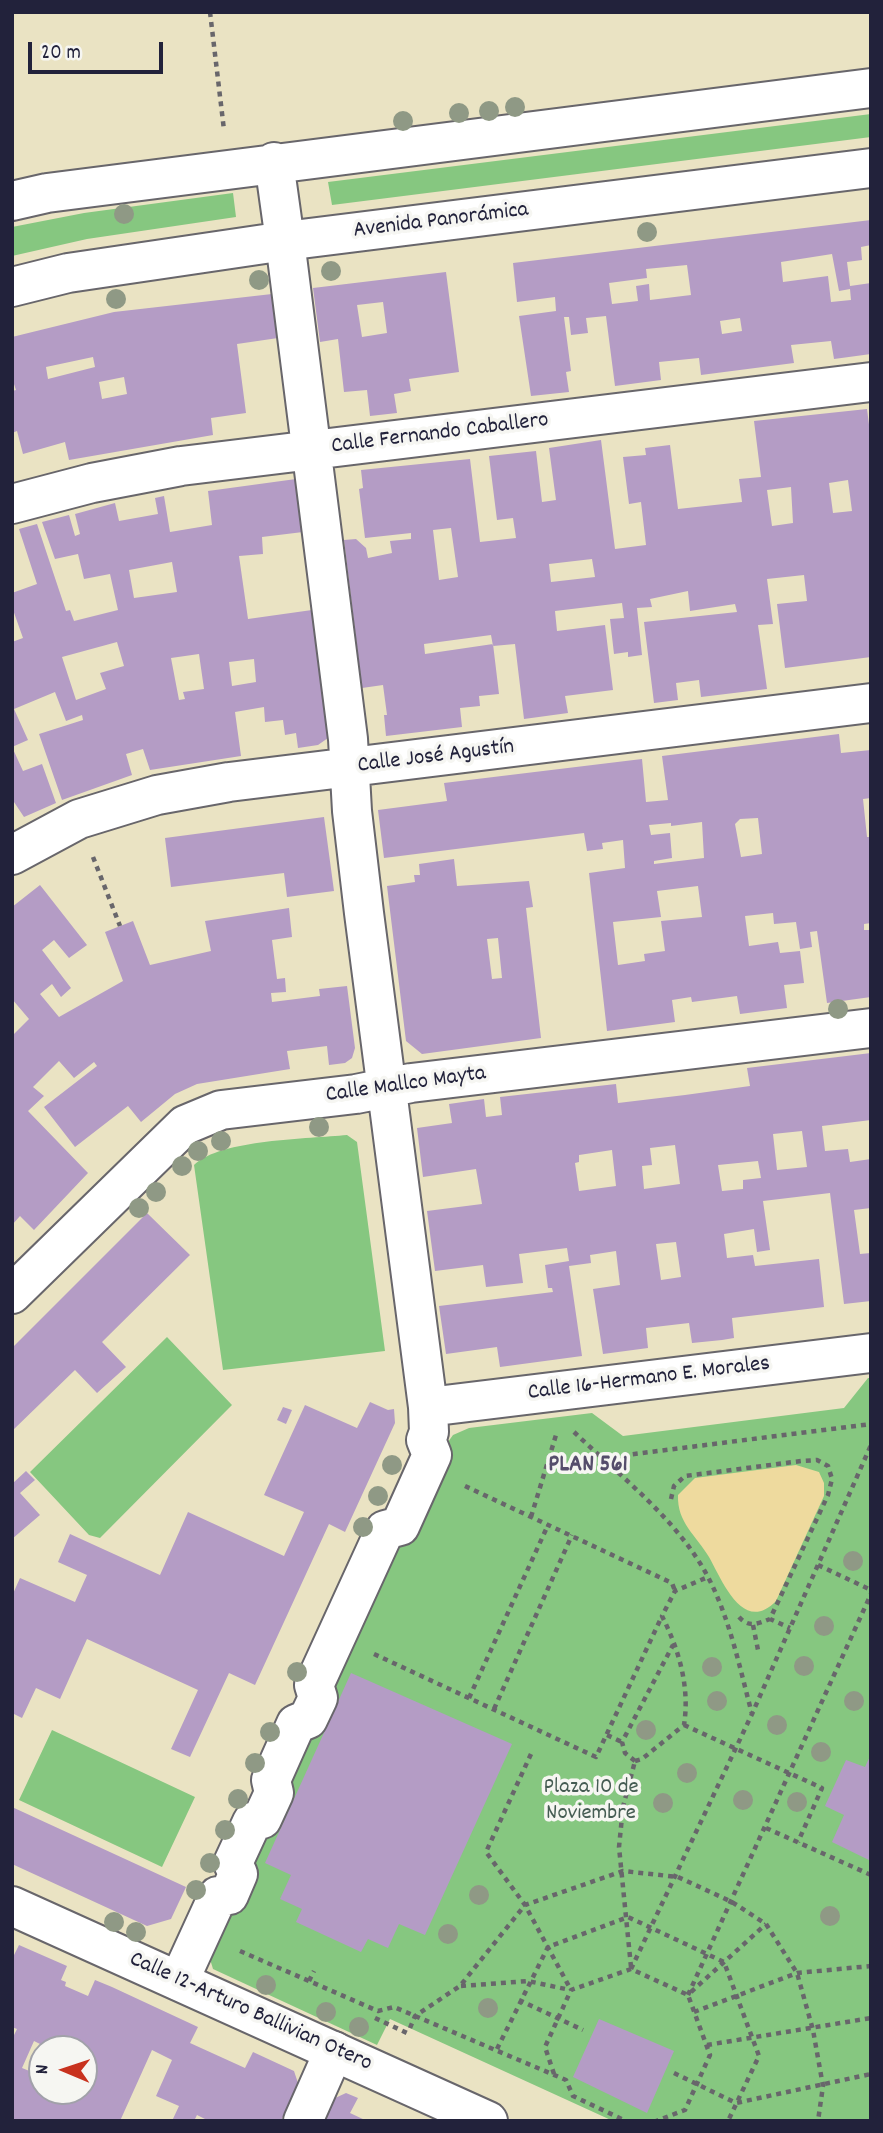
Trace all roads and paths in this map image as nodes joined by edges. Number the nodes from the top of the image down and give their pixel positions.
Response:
1 (210, 12) edge
2 (871, 88) edge
3 (225, 139) dead end
4 (274, 162) junction
5 (871, 168) edge
6 (12, 201) edge
7 (285, 241) junction
8 (12, 287) edge
9 (871, 383) edge
10 (313, 451) junction
11 (12, 504) edge
12 (871, 703) edge
13 (350, 769) junction
14 (91, 846) dead end
15 (12, 855) edge
16 (120, 926) dead end
17 (871, 1028) edge
18 (386, 1088) junction
19 (12, 1294) edge
20 (871, 1353) edge
21 (871, 1424) edge
22 (871, 1445) edge
23 (432, 1450) junction
24 (602, 1458) junction
25 (835, 1460) dead end
26 (828, 1466) junction
27 (666, 1481) dead end
28 (674, 1486) junction
29 (671, 1499) dead end
30 (531, 1517) junction
31 (548, 1525) junction
32 (572, 1535) junction
33 (818, 1565) junction
34 (708, 1577) junction
35 (675, 1591) junction
36 (871, 1592) edge
37 (662, 1616) junction
38 (739, 1617) dead end
39 (770, 1619) junction
40 (753, 1625) junction
41 (790, 1628) junction
42 (351, 1644) junction
43 (673, 1644) junction
44 (758, 1650) dead end
45 (469, 1698) junction
46 (494, 1709) junction
47 (752, 1714) junction
48 (684, 1725) junction
49 (607, 1735) junction
50 (621, 1742) junction
51 (736, 1749) junction
52 (531, 1754) dead end
53 (635, 1761) junction
54 (790, 1774) junction
55 (766, 1828) junction
56 (797, 1842) junction
57 (623, 1871) junction
58 (871, 1875) edge
59 (678, 1877) junction
60 (732, 1902) junction
61 (525, 1905) junction
62 (12, 1906) edge
63 (628, 1917) junction
64 (766, 1924) junction
65 (651, 1928) junction
66 (223, 1943) junction
67 (548, 1947) junction
68 (707, 1954) junction
69 (724, 1962) junction
70 (871, 1966) edge
71 (631, 1969) junction
72 (314, 1971) dead end
73 (797, 1973) junction
74 (179, 1981) junction
75 (309, 1981) junction
76 (528, 1981) junction
77 (460, 1986) junction
78 (571, 1990) junction
79 (688, 1994) junction
80 (736, 1997) junction
81 (519, 2000) junction
82 (694, 2012) junction
83 (415, 2016) junction
84 (375, 2018) dead end
85 (871, 2018) edge
86 (558, 2019) junction
87 (583, 2030) dead end
88 (813, 2030) junction
89 (752, 2038) junction
90 (707, 2045) junction
91 (496, 2049) junction
92 (334, 2051) junction
93 (674, 2073) dead end
94 (554, 2074) junction
95 (871, 2074) edge
96 (696, 2084) junction
97 (823, 2086) junction
98 (736, 2103) junction
99 (303, 2121) edge
100 (488, 2121) edge
101 (626, 2121) edge
102 (656, 2121) edge
103 (728, 2121) edge
104 (818, 2121) edge

1 - 3 path
2 - 4 street
4 - 6 street
4 - 7 street
5 - 7 street, Avenida Panorámica
7 - 8 street, Avenida Panorámica
7 - 10 street
9 - 10 street, Calle Fernando Caballero
10 - 11 street, Calle Fernando Caballero
10 - 13 street
12 - 13 street, Calle José Agustín
13 - 15 street, Calle José Agustín
13 - 18 street
14 - 16 path
17 - 18 street, Calle Mallco Mayta
18 - 19 street, Calle Mallco Mayta
18 - 23 street
20 - 23 street, Calle 16-Hermano E. Morales
21 - 24 path
22 - 33 path
23 - 30 path
23 - 42 street
24 - 30 path
24 - 34 path
25 - 26 path
26 - 28 path
26 - 39 path
27 - 28 path
28 - 29 path
30 - 31 path
31 - 32 path
31 - 45 path
32 - 35 path
32 - 46 path
33 - 36 path
33 - 41 path
34 - 35 path
34 - 47 path
35 - 37 path
36 - 54 path
37 - 43 path
37 - 49 path
38 - 40 path
39 - 40 path
39 - 41 path
40 - 44 path
41 - 47 path
42 - 45 path
42 - 66 street
43 - 48 path
43 - 50 path
45 - 46 path
46 - 49 path
47 - 51 path
48 - 51 path
48 - 53 path
49 - 50 path
50 - 53 path
51 - 54 path
51 - 59 path
52 - 61 path
53 - 57 path
54 - 55 path
54 - 56 path
55 - 56 path
55 - 60 path
56 - 58 path
57 - 59 path
57 - 61 path
57 - 63 path
59 - 60 path
59 - 65 path
60 - 64 path
60 - 68 path
61 - 67 path
61 - 77 path
62 - 74 street, Calle 12-Arturo Ballivian Otero
63 - 65 path
63 - 67 path
63 - 71 path
64 - 69 path
64 - 73 path
65 - 68 path
65 - 71 path
66 - 74 street
66 - 75 path
67 - 76 path
67 - 78 path
68 - 69 path
68 - 79 path
69 - 79 path
69 - 80 path
70 - 73 path
71 - 78 path
71 - 79 path
72 - 75 path
73 - 80 path
73 - 88 path
74 - 92 street, Calle 12-Arturo Ballivian Otero
75 - 83 path
76 - 77 path
76 - 78 path
76 - 81 path
77 - 83 path
78 - 86 path
79 - 82 path
80 - 82 path
80 - 89 path
81 - 86 path
81 - 91 path
82 - 90 path
83 - 84 path
83 - 91 path
85 - 88 path
86 - 87 path
86 - 94 path
88 - 89 path
88 - 97 path
89 - 90 path
89 - 98 path
90 - 96 path
91 - 94 path
92 - 99 street
92 - 100 street, Calle 12-Arturo Ballivian Otero
93 - 96 path
94 - 101 path
95 - 97 path
96 - 98 path
96 - 102 path
97 - 98 path
97 - 104 path
98 - 103 path

